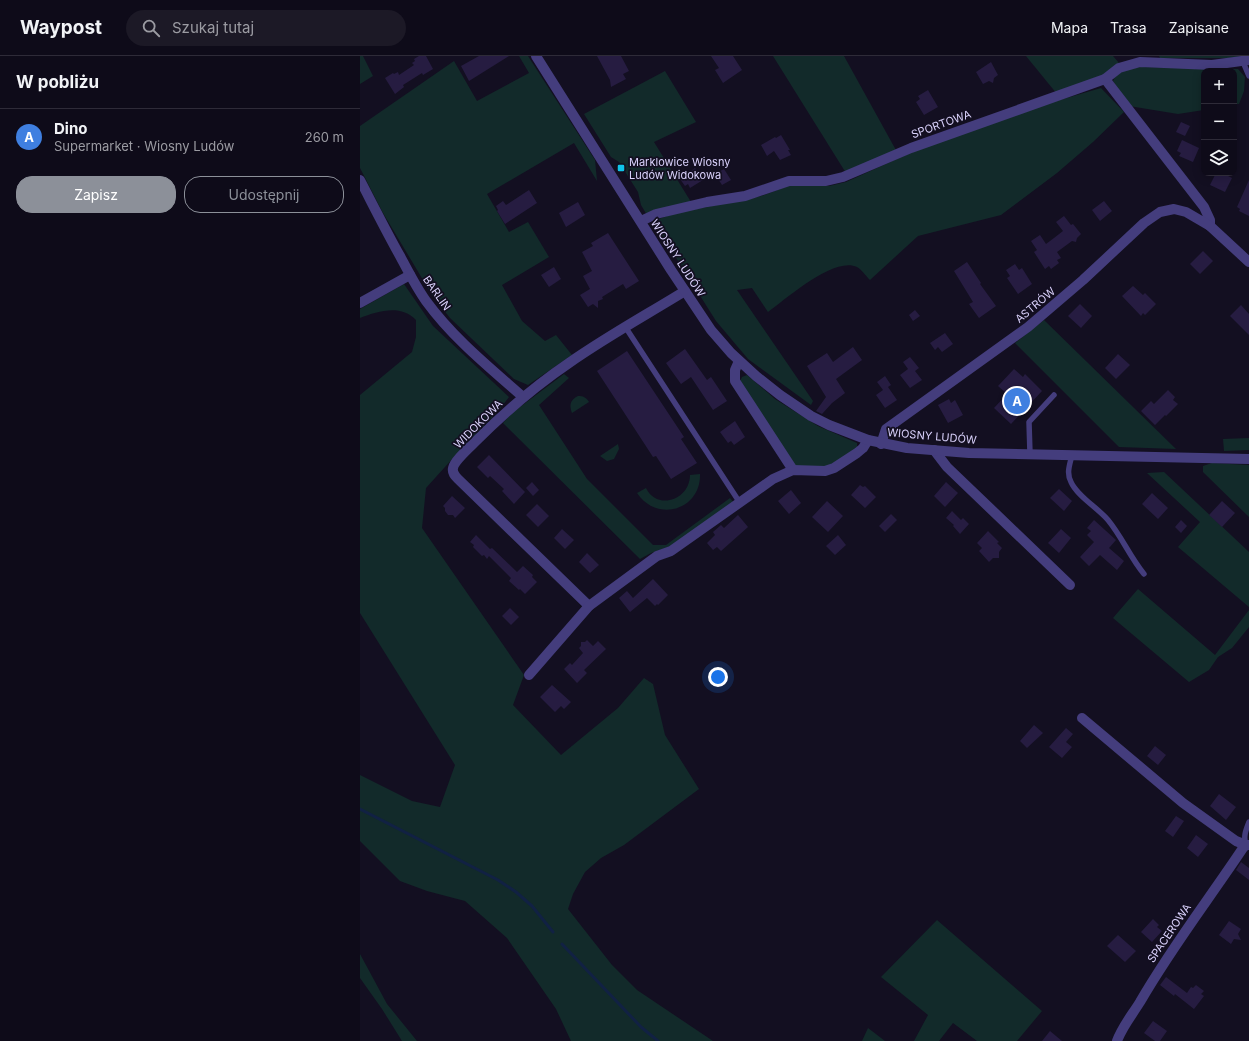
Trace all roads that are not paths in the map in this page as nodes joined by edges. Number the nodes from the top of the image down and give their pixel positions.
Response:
1 (536, 56) edge
2 (1246, 61) edge
3 (1249, 76) edge
4 (1105, 79) junction
5 (360, 180) edge
6 (641, 221) junction
7 (1210, 226) junction
8 (1249, 262) edge
9 (410, 275) junction
10 (685, 291) junction
11 (360, 303) edge
12 (626, 328) junction
13 (739, 361) junction
14 (1054, 395) dead end
15 (523, 397) junction
16 (868, 440) junction
17 (881, 444) junction
18 (934, 450) junction
19 (1030, 454) junction
20 (1072, 455) junction
21 (1249, 459) edge
22 (793, 470) junction
23 (740, 503) junction
24 (1144, 574) dead end
25 (1070, 585) dead end
26 (588, 606) junction
27 (530, 675) dead end
28 (1082, 718) dead end
29 (1249, 822) edge
30 (1247, 845) edge
31 (1117, 1041) edge

1 - 6 street, WIOSNY LUDÓW
2 - 3 lane
2 - 4 street, SPORTOWA
4 - 6 street, SPORTOWA
4 - 7 street, ASTRÓW
5 - 9 street, BARLIN
6 - 10 street, WIOSNY LUDÓW
7 - 8 street, ASTRÓW
7 - 17 street, ASTRÓW
9 - 11 street
9 - 15 street, BARLIN
10 - 12 street, WIDOKOWA
10 - 13 street, WIOSNY LUDÓW
12 - 15 street, WIDOKOWA
12 - 23 lane
13 - 16 street, WIOSNY LUDÓW
13 - 22 street
14 - 19 lane
15 - 26 street, WIDOKOWA
16 - 17 street, WIOSNY LUDÓW
16 - 22 street
17 - 18 street, WIOSNY LUDÓW
18 - 19 street, WIOSNY LUDÓW
18 - 25 street
19 - 20 street, WIOSNY LUDÓW
20 - 21 street, WIOSNY LUDÓW
20 - 24 lane
22 - 23 street
23 - 26 street
26 - 27 street
28 - 30 street
29 - 30 lane
30 - 31 street, SPACEROWA

